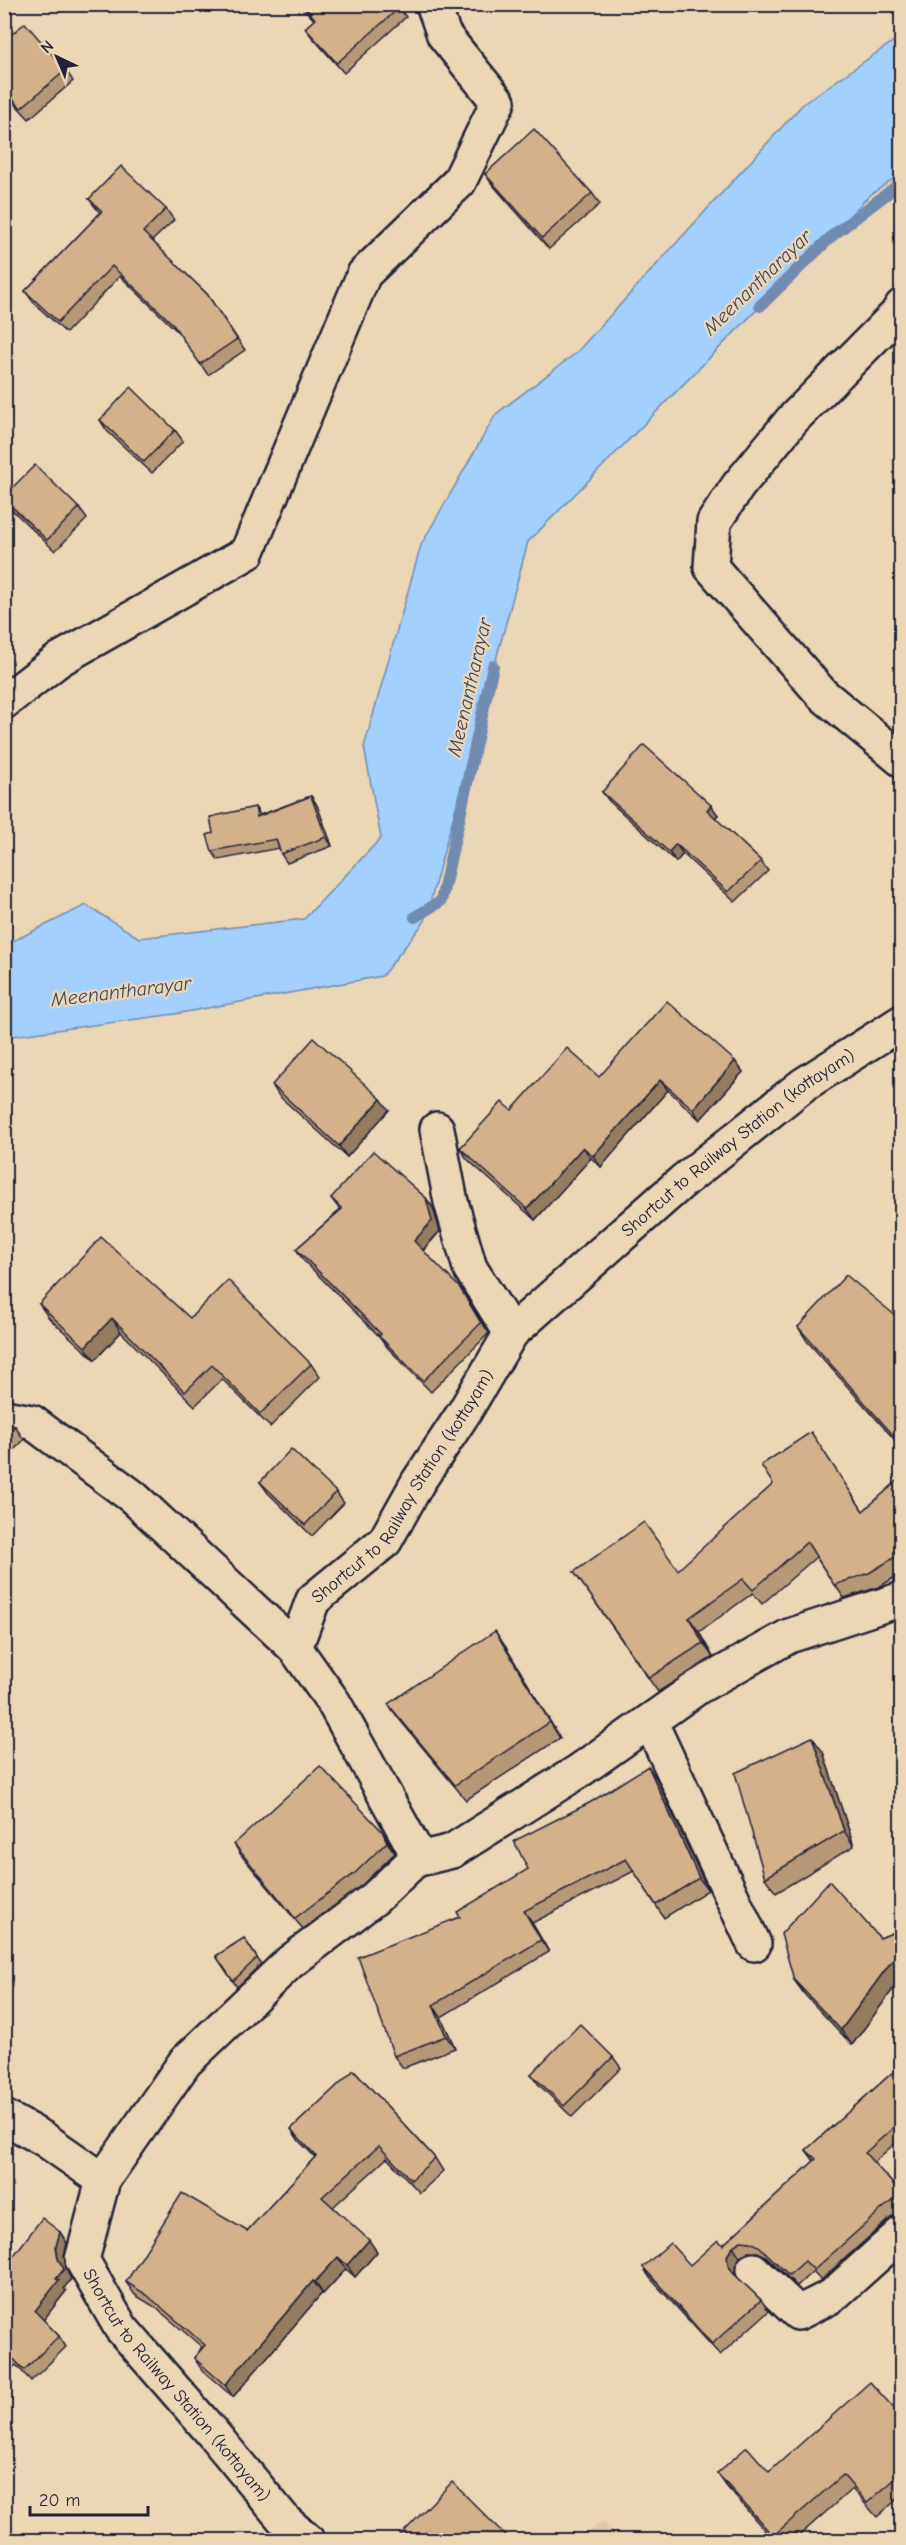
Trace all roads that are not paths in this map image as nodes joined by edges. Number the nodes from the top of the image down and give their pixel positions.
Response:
1 (433, 4) edge
2 (897, 323) edge
3 (4, 702) edge
4 (902, 760) edge
5 (902, 1022) edge
6 (437, 1129) dead end
7 (512, 1333) junction
8 (4, 1417) edge
9 (902, 1599) edge
10 (295, 1648) junction
11 (650, 1721) junction
12 (415, 1860) junction
13 (754, 1944) dead end
14 (4, 2117) edge
15 (103, 2180) junction
16 (902, 2234) edge
17 (753, 2270) dead end
18 (307, 2541) edge

1 - 3 street
2 - 4 street
5 - 7 street, Shortcut to Railway Station (kottayam)
6 - 7 street
7 - 10 street, Shortcut to Railway Station (kottayam)
8 - 10 street
9 - 11 street
10 - 12 street
11 - 12 street
11 - 13 street
12 - 15 street, Shortcut to Railway Station (kottayam)
14 - 15 street
15 - 18 street, Shortcut to Railway Station (kottayam)
16 - 17 street

